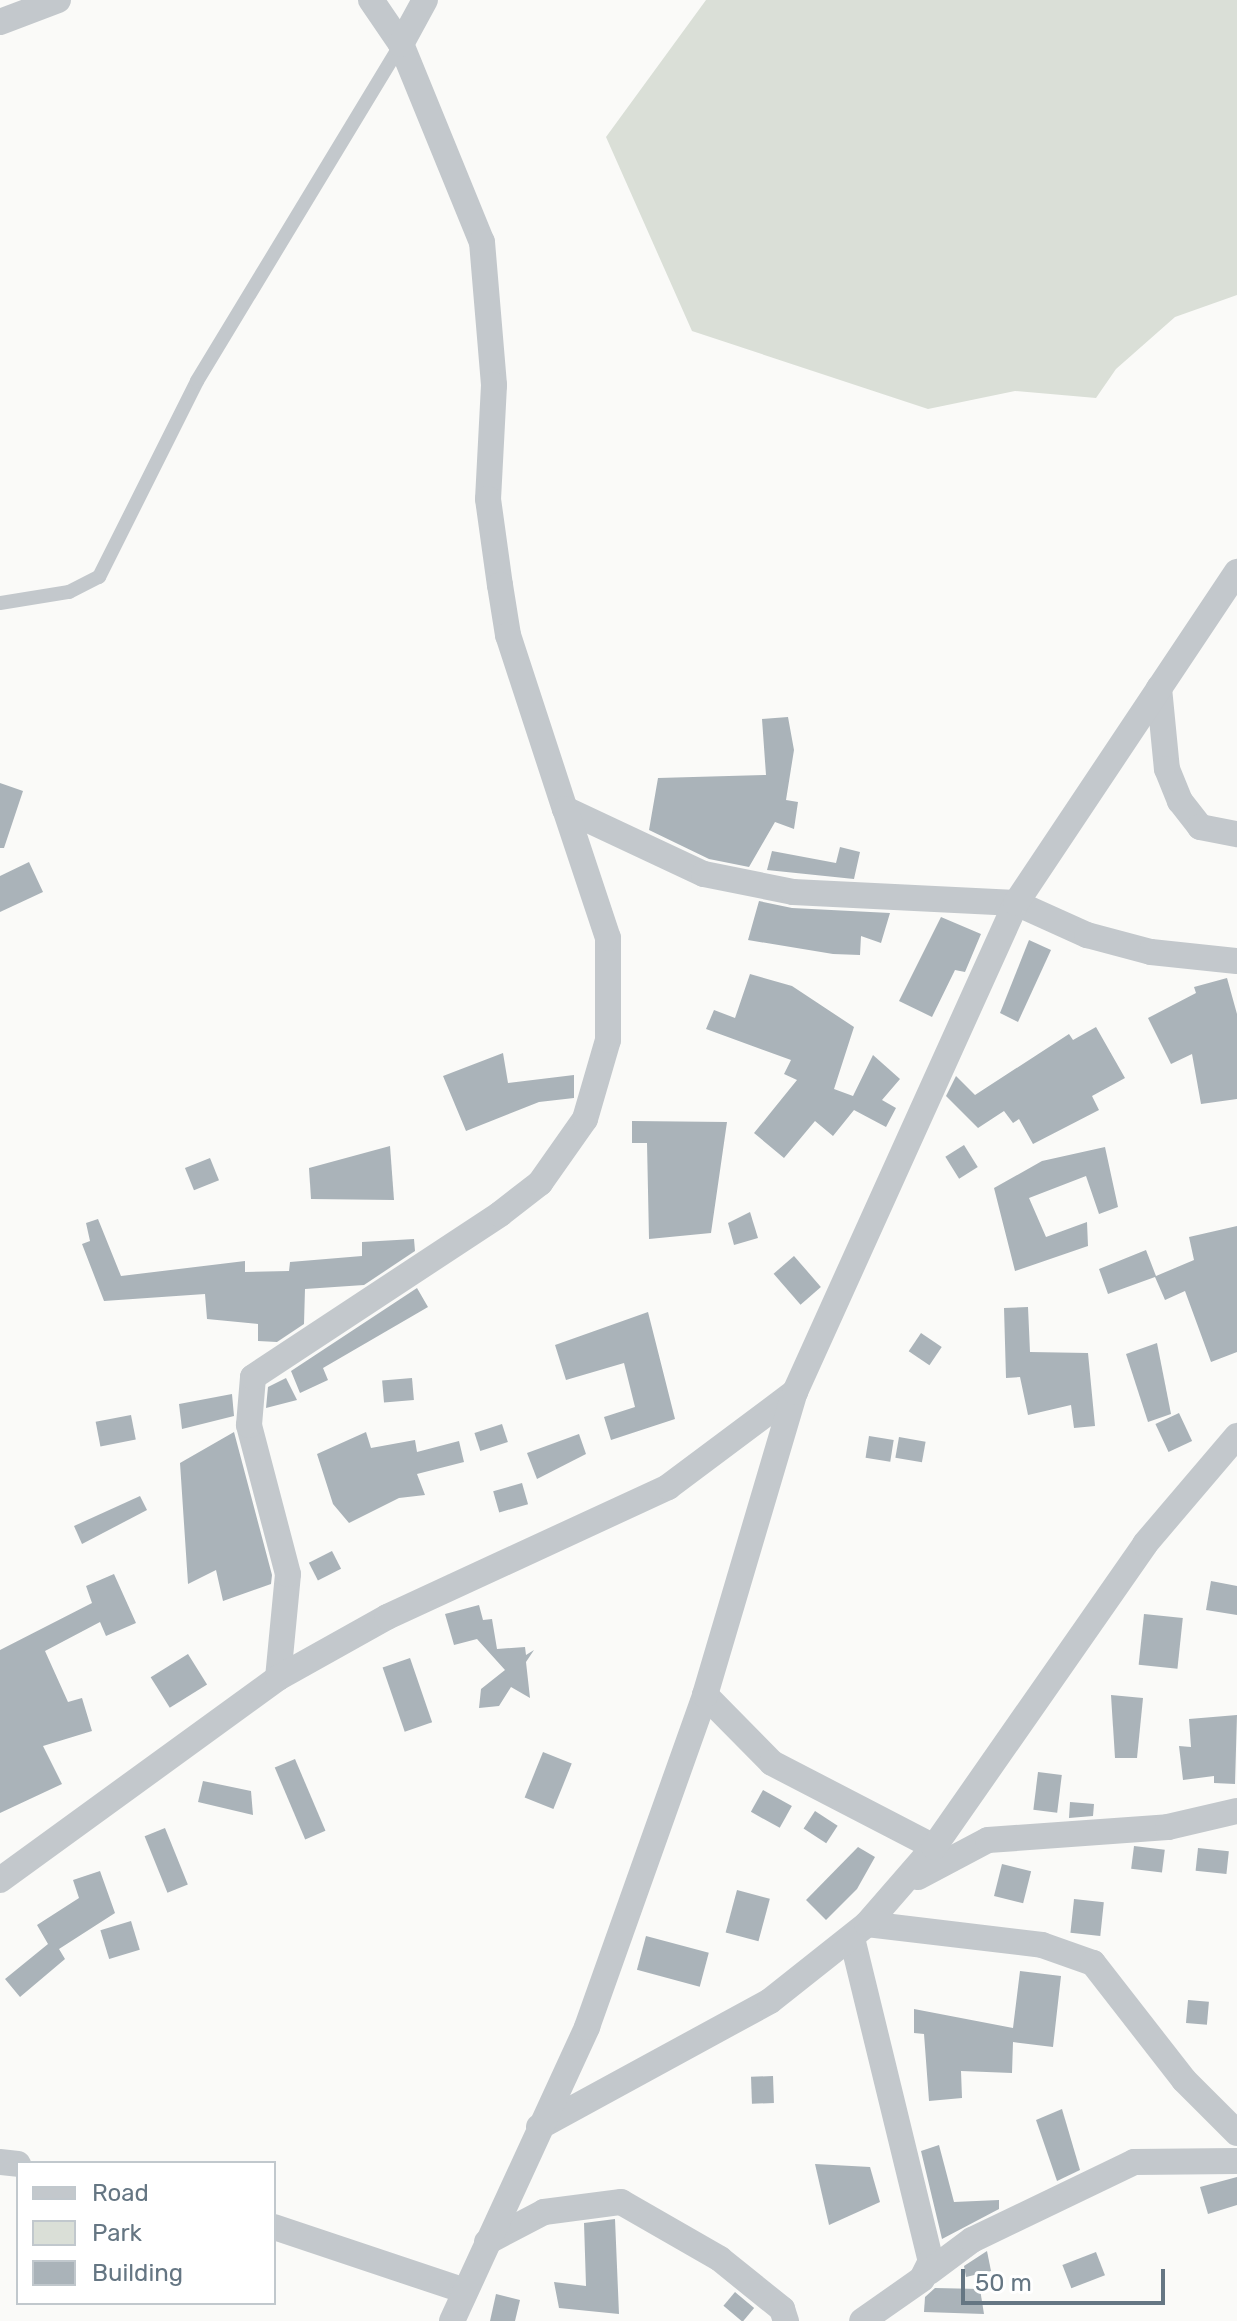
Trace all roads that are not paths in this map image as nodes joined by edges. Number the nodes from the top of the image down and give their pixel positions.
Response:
1 (58, 0) edge
2 (371, 0) edge
3 (425, 0) edge
4 (0, 22) edge
5 (401, 44) junction
6 (1237, 572) edge
7 (0, 603) edge
8 (1159, 688) junction
9 (565, 809) junction
10 (1237, 834) edge
11 (1016, 903) junction
12 (1237, 961) edge
13 (795, 1392) junction
14 (1237, 1436) edge
15 (278, 1678) junction
16 (705, 1695) junction
17 (1237, 1811) edge
18 (934, 1847) junction
19 (0, 1880) edge
20 (905, 1885) junction
21 (860, 1931) junction
22 (539, 2127) junction
23 (1237, 2133) edge
24 (1237, 2161) edge
25 (276, 2228) edge
26 (487, 2242) junction
27 (929, 2272) junction
28 (465, 2291) junction
29 (452, 2321) edge
30 (786, 2321) edge
31 (862, 2321) edge

1 - 4 street
2 - 5 street
3 - 5 street
5 - 7 lane
5 - 9 street
6 - 8 street
8 - 10 street
8 - 11 street
9 - 11 street
9 - 15 street
11 - 12 street
11 - 13 street
13 - 15 street
13 - 16 street
14 - 18 street
15 - 19 street
16 - 18 street
16 - 22 street
17 - 20 street
18 - 20 street
20 - 21 street
21 - 22 street
21 - 23 street
21 - 27 street
22 - 26 street
24 - 27 street
25 - 28 street
26 - 28 street
26 - 30 street
27 - 31 street
28 - 29 street

